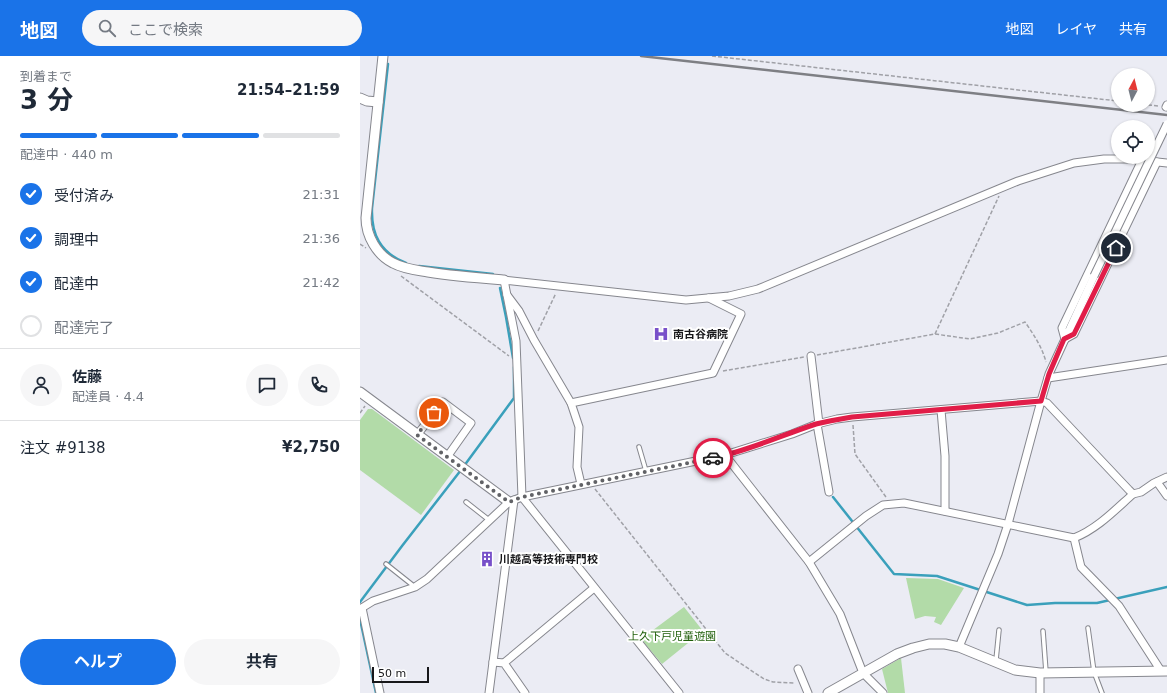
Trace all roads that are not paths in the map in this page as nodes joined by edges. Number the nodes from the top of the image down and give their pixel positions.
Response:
1 (383, 56) edge
2 (360, 98) edge
3 (378, 102) junction
4 (1167, 124) edge
5 (1111, 159) edge
6 (1157, 162) joint
7 (1167, 163) edge
8 (1140, 164) edge
9 (504, 280) junction
10 (506, 293) junction
11 (709, 298) junction
12 (1064, 339) junction
13 (811, 356) road end
14 (1167, 360) edge
15 (1049, 376) junction
16 (360, 392) edge
17 (1041, 401) junction
18 (571, 403) junction
19 (940, 410) junction
20 (818, 424) junction
21 (417, 435) junction
22 (639, 448) dead end
23 (447, 456) junction
24 (725, 456) junction
25 (646, 471) junction
26 (1167, 477) edge
27 (1157, 482) junction
28 (581, 484) junction
29 (829, 492) dead end
30 (1133, 494) junction
31 (1167, 496) edge
32 (522, 497) junction
33 (511, 501) junction
34 (466, 502) dead end
35 (945, 511) junction
36 (489, 520) junction
37 (1008, 524) junction
38 (1074, 538) junction
39 (809, 562) junction
40 (386, 564) dead end
41 (415, 587) junction
42 (594, 588) junction
43 (361, 608) edge
44 (1088, 628) dead end
45 (999, 630) dead end
46 (1043, 631) dead end
47 (959, 647) junction
48 (493, 662) junction
49 (995, 662) junction
50 (504, 663) junction
51 (798, 669) dead end
52 (1164, 671) edge
53 (1094, 672) junction
54 (863, 673) junction
55 (1043, 673) junction
56 (380, 693) edge
57 (489, 693) edge
58 (525, 693) edge
59 (679, 693) edge
60 (808, 693) edge
61 (828, 693) edge
62 (883, 693) edge
63 (1040, 693) edge
64 (1102, 693) edge

1 - 3 street
2 - 3 street
3 - 9 street
4 - 12 street, bridge
5 - 11 street
6 - 7 street
6 - 12 street
8 - 12 street
9 - 10 street
9 - 11 street
10 - 18 street
10 - 32 street
11 - 18 street
12 - 15 street
13 - 20 street
14 - 15 street
15 - 17 street
16 - 21 street
17 - 19 street
17 - 30 street
17 - 37 street
18 - 28 street
19 - 20 street
19 - 35 street
20 - 24 street
20 - 29 street
21 - 23 street
21 - 23 street
22 - 25 lane
23 - 33 street
24 - 25 street
24 - 39 street
25 - 28 street
26 - 27 street
27 - 30 street
27 - 31 street
28 - 32 street
30 - 38 street
32 - 33 street
32 - 42 street
33 - 36 street
33 - 48 street
34 - 36 lane
35 - 37 street
35 - 39 street
36 - 41 street
37 - 38 street
37 - 47 street
38 - 52 street
39 - 54 street
40 - 41 lane
41 - 43 street
42 - 50 street
42 - 59 street
43 - 56 street
44 - 53 lane
45 - 49 lane
46 - 55 lane
47 - 49 street
47 - 54 street
48 - 50 street
48 - 57 street
49 - 55 street
50 - 58 street
51 - 60 street
52 - 53 street
53 - 55 street
53 - 64 lane
54 - 61 street
54 - 62 street
55 - 63 street

